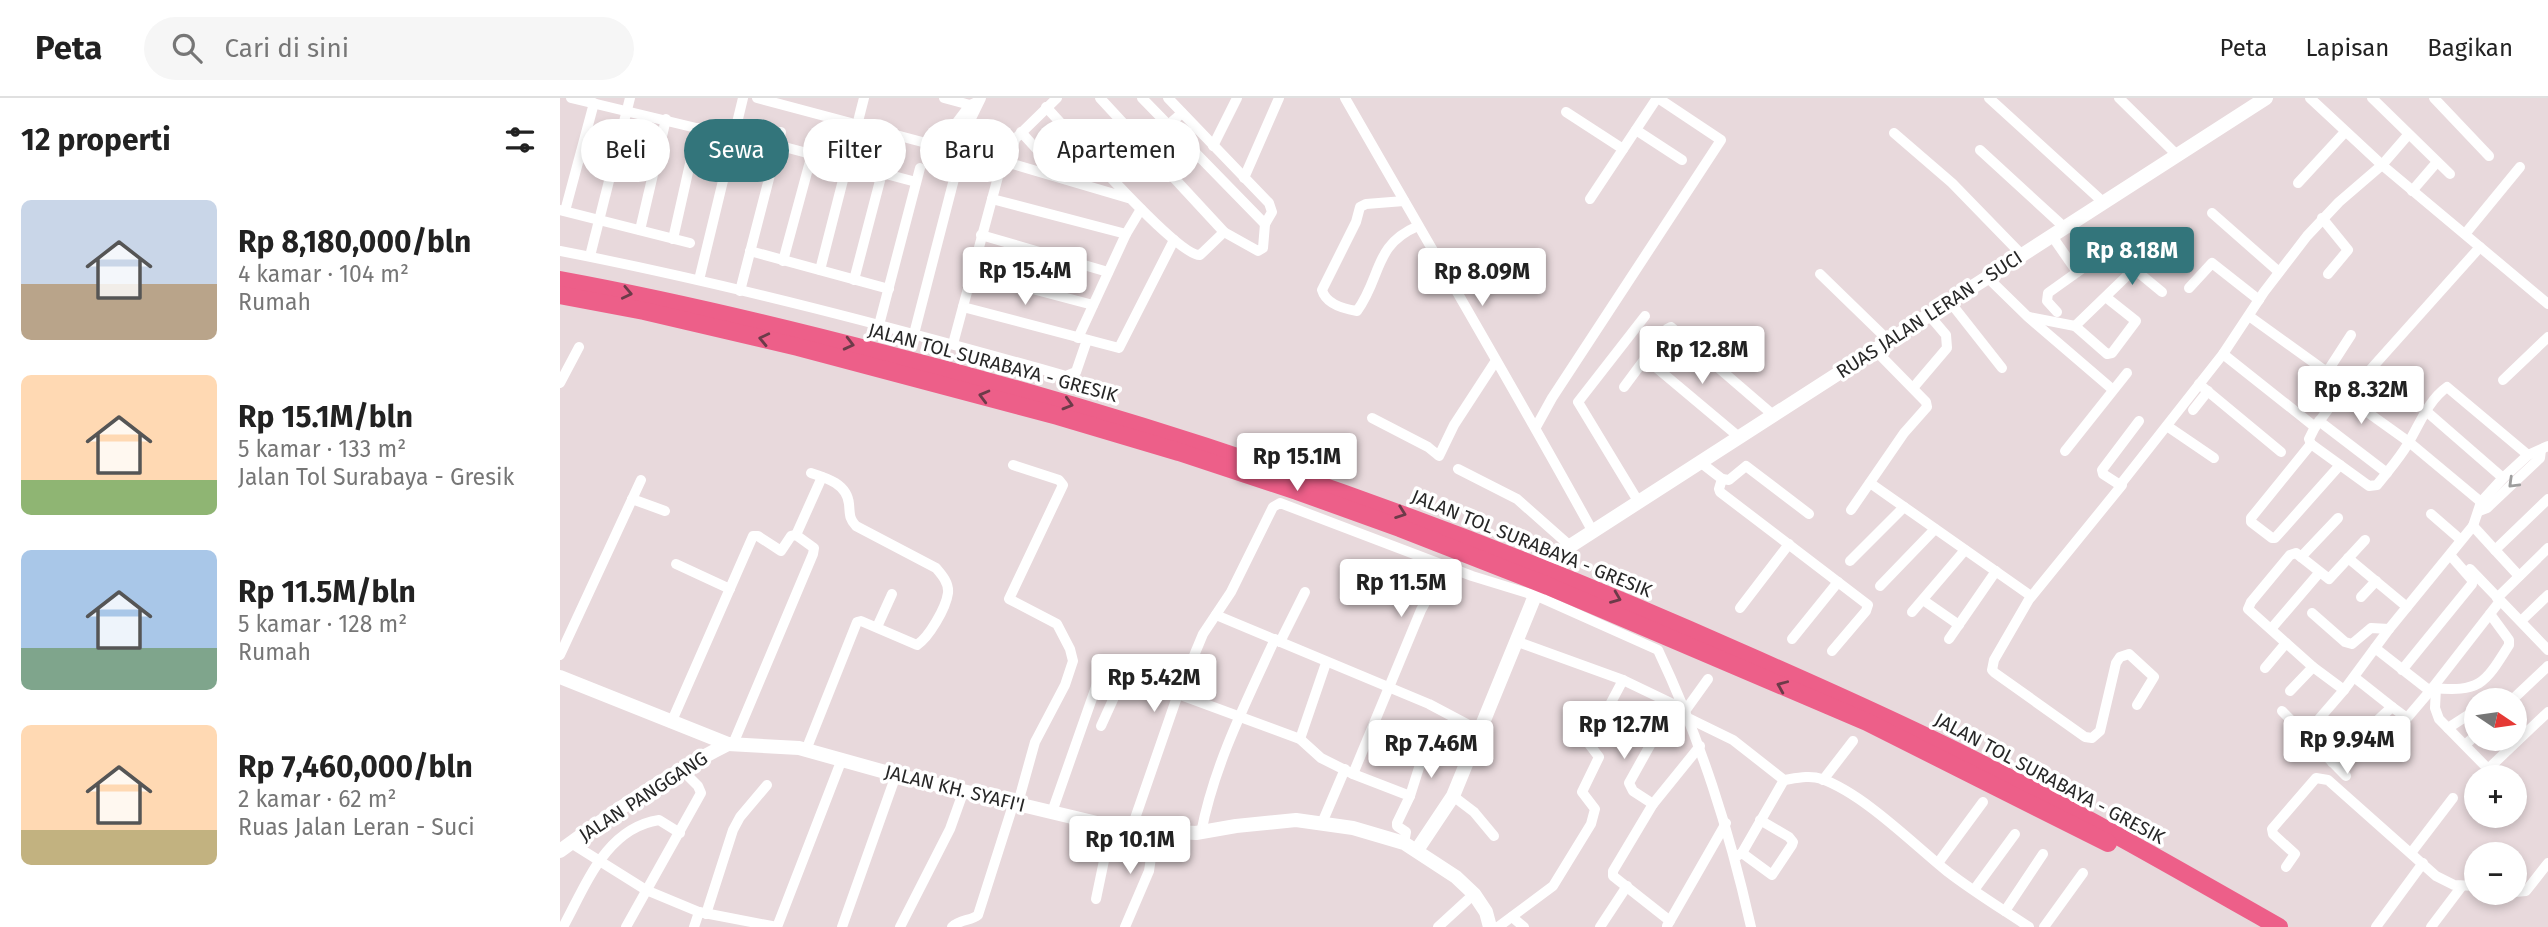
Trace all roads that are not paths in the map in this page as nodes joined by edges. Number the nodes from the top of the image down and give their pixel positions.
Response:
1 (571, 98) edge
2 (631, 98) edge
3 (743, 98) edge
4 (757, 98) edge
5 (864, 98) edge
6 (944, 98) edge
7 (1058, 98) edge
8 (1100, 98) edge
9 (1142, 98) edge
10 (1168, 98) edge
11 (1279, 98) edge
12 (1345, 98) edge
13 (1658, 98) edge
14 (1989, 98) edge
15 (2119, 98) edge
16 (2266, 98) edge
17 (2310, 98) edge
18 (2372, 98) edge
19 (2434, 98) edge
20 (1234, 100) edge
21 (594, 103) junction
22 (977, 103) edge
23 (1046, 107) junction
24 (627, 110) junction
25 (1566, 112) dead end
26 (1182, 113) junction
27 (666, 119) edge
28 (839, 119) edge
29 (859, 119) edge
30 (962, 119) edge
31 (1120, 119) edge
32 (1161, 119) edge
33 (1175, 119) edge
34 (1636, 130) junction
35 (1021, 132) junction
36 (2345, 132) junction
37 (1894, 133) dead end
38 (1019, 134) edge
39 (2408, 135) junction
40 (1033, 145) edge
41 (1213, 146) junction
42 (1623, 149) junction
43 (1980, 150) dead end
44 (2178, 156) junction
45 (2489, 156) dead end
46 (1200, 159) edge
47 (1682, 160) dead end
48 (2437, 162) junction
49 (2382, 165) junction
50 (2520, 167) dead end
51 (920, 168) dead end
52 (2450, 174) dead end
53 (1244, 178) junction
54 (906, 179) edge
55 (651, 182) edge
56 (686, 182) edge
57 (768, 182) edge
58 (805, 182) edge
59 (843, 182) edge
60 (880, 182) edge
61 (916, 182) junction
62 (951, 182) edge
63 (998, 182) edge
64 (1074, 182) edge
65 (1179, 182) edge
66 (2298, 183) dead end
67 (2412, 191) junction
68 (1130, 198) junction
69 (992, 199) junction
70 (1590, 199) dead end
71 (1404, 201) junction
72 (2103, 202) junction
73 (1141, 209) junction
74 (562, 211) edge
75 (2212, 213) dead end
76 (2322, 218) junction
77 (597, 221) junction
78 (1265, 224) junction
79 (1418, 226) junction
80 (2064, 227) junction
81 (640, 230) junction
82 (1224, 232) junction
83 (1126, 234) junction
84 (2465, 234) junction
85 (981, 235) junction
86 (2052, 236) junction
87 (673, 239) junction
88 (1174, 240) junction
89 (690, 243) dead end
90 (2480, 247) junction
91 (560, 251) edge
92 (750, 251) junction
93 (2107, 251) dead end
94 (2022, 255) junction
95 (590, 256) junction
96 (2122, 259) dead end
97 (783, 261) junction
98 (2134, 269) junction
99 (820, 270) junction
100 (1108, 272) junction
101 (2077, 272) junction
102 (2279, 272) junction
103 (972, 273) junction
104 (1820, 274) dead end
105 (2328, 274) dead end
106 (1987, 277) junction
107 (854, 279) junction
108 (560, 280) edge
109 (699, 280) junction
110 (2189, 288) dead end
111 (889, 289) junction
112 (740, 291) junction
113 (2162, 292) dead end
114 (560, 295) edge
115 (2107, 298) junction
116 (2259, 300) junction
117 (1950, 302) junction
118 (2548, 304) edge
119 (1093, 305) junction
120 (963, 307) junction
121 (2057, 312) dead end
122 (1929, 315) junction
123 (1645, 316) dead end
124 (2249, 316) junction
125 (2028, 317) junction
126 (2052, 322) junction
127 (879, 325) junction
128 (2075, 326) junction
129 (2045, 331) junction
130 (914, 334) junction
131 (2351, 335) dead end
132 (2548, 337) edge
133 (1083, 339) junction
134 (1888, 341) junction
135 (953, 344) junction
136 (579, 347) dead end
137 (1875, 350) junction
138 (2223, 354) junction
139 (1647, 359) junction
140 (1496, 362) junction
141 (2002, 368) dead end
142 (2370, 370) dead end
143 (2127, 373) dead end
144 (2503, 380) dead end
145 (560, 383) edge
146 (2199, 384) junction
147 (1624, 387) dead end
148 (1913, 388) junction
149 (2112, 389) junction
150 (2208, 391) junction
151 (2193, 410) dead end
152 (2426, 411) junction
153 (1772, 414) junction
154 (1372, 418) dead end
155 (2139, 421) dead end
156 (2317, 424) junction
157 (2167, 426) junction
158 (1536, 427) junction
159 (1739, 437) junction
160 (2409, 442) junction
161 (2311, 444) junction
162 (2544, 448) edge
163 (2065, 451) dead end
164 (2281, 452) dead end
165 (2528, 456) junction
166 (2214, 458) dead end
167 (1700, 462) junction
168 (1013, 465) dead end
169 (2340, 465) junction
170 (1458, 469) dead end
171 (811, 473) dead end
172 (2387, 473) junction
173 (822, 477) junction
174 (2503, 478) junction
175 (1723, 479) junction
176 (641, 480) dead end
177 (1870, 483) junction
178 (2122, 485) junction
179 (632, 499) junction
180 (2548, 499) edge
181 (1638, 501) junction
182 (1904, 507) junction
183 (2480, 507) junction
184 (1851, 510) dead end
185 (665, 511) dead end
186 (1810, 514) dead end
187 (2431, 514) dead end
188 (2338, 518) dead end
189 (2473, 526) junction
190 (1935, 528) junction
191 (1593, 532) junction
192 (796, 535) junction
193 (2365, 540) dead end
194 (2461, 540) junction
195 (1789, 544) junction
196 (1569, 545) junction
197 (2548, 548) edge
198 (1965, 550) junction
199 (2495, 550) junction
200 (2451, 553) junction
201 (2301, 557) junction
202 (2348, 558) junction
203 (1850, 561) dead end
204 (676, 564) dead end
205 (1445, 566) junction
206 (1996, 571) junction
207 (2319, 573) junction
208 (2519, 576) junction
209 (1544, 577) junction
210 (2376, 581) junction
211 (1838, 582) junction
212 (1880, 586) dead end
213 (730, 589) junction
214 (1305, 592) dead end
215 (892, 594) dead end
216 (2548, 595) edge
217 (2031, 597) junction
218 (2361, 597) dead end
219 (1923, 600) junction
220 (2499, 600) junction
221 (2407, 607) junction
222 (1740, 608) dead end
223 (1912, 612) dead end
224 (2312, 614) dead end
225 (2490, 614) junction
226 (1216, 615) junction
227 (2521, 621) junction
228 (1959, 625) junction
229 (877, 628) junction
230 (2271, 629) junction
231 (2389, 629) junction
232 (1792, 639) dead end
233 (1950, 639) dead end
234 (1278, 641) junction
235 (1518, 642) junction
236 (2286, 643) junction
237 (2375, 648) junction
238 (2547, 649) edge
239 (1832, 651) dead end
240 (560, 656) edge
241 (1326, 663) junction
242 (2548, 666) edge
243 (2313, 667) junction
244 (2265, 668) dead end
245 (2402, 670) junction
246 (1126, 671) junction
247 (560, 677) edge
248 (2354, 677) junction
249 (1708, 679) dead end
250 (1623, 680) junction
251 (1389, 688) junction
252 (2525, 688) edge
253 (2433, 689) junction
254 (2344, 690) junction
255 (2290, 691) dead end
256 (1178, 694) junction
257 (2137, 705) dead end
258 (2392, 707) junction
259 (1682, 709) junction
260 (2282, 710) dead end
261 (2548, 712) edge
262 (1239, 716) junction
263 (2464, 718) edge
264 (671, 723) junction
265 (1101, 726) dead end
266 (2448, 728) junction
267 (1480, 731) junction
268 (2305, 734) junction
269 (1300, 738) junction
270 (1853, 741) dead end
271 (730, 744) junction
272 (2464, 744) edge
273 (1700, 746) junction
274 (806, 750) junction
275 (2471, 751) edge
276 (1423, 755) dead end
277 (842, 759) junction
278 (2332, 762) junction
279 (2484, 765) edge
280 (2499, 765) edge
281 (680, 768) junction
282 (1349, 771) junction
283 (897, 775) junction
284 (2346, 776) dead end
285 (1784, 780) junction
286 (1823, 780) junction
287 (767, 785) dead end
288 (964, 790) junction
289 (1410, 796) junction
290 (1452, 796) junction
291 (2453, 798) dead end
292 (1983, 802) dead end
293 (1016, 803) junction
294 (1653, 804) junction
295 (1052, 812) junction
296 (1760, 820) junction
297 (1322, 823) junction
298 (1726, 823) junction
299 (1111, 827) junction
300 (1131, 830) junction
301 (1156, 831) junction
302 (680, 833) junction
303 (1201, 833) junction
304 (2014, 834) dead end
305 (1494, 836) dead end
306 (566, 847) edge
307 (1411, 847) junction
308 (2411, 853) junction
309 (2043, 854) dead end
310 (1739, 855) junction
311 (599, 861) junction
312 (1938, 863) junction
313 (2423, 863) junction
314 (2548, 863) edge
315 (2286, 867) dead end
316 (2083, 873) dead end
317 (1627, 886) junction
318 (2462, 886) joint
319 (646, 890) junction
320 (1975, 890) junction
321 (2527, 890) edge
322 (1474, 894) junction
323 (1096, 899) dead end
324 (2005, 911) junction
325 (702, 913) junction
326 (1512, 917) junction
327 (1669, 924) edge
328 (564, 927) edge
329 (626, 927) edge
330 (694, 927) edge
331 (777, 927) edge
332 (842, 927) edge
333 (900, 927) edge
334 (952, 927) edge
335 (1125, 927) edge
336 (1438, 927) edge
337 (1490, 927) edge
338 (1498, 927) edge
339 (1524, 927) edge
340 (1600, 927) edge
341 (1751, 927) edge
342 (2029, 927) edge
343 (2044, 927) edge
344 (2257, 927) edge
345 (2278, 927) edge
346 (2376, 927) edge
347 (2431, 927) edge

1 - 21 street
2 - 24 street
3 - 109 street
4 - 28 street
5 - 29 street
6 - 22 street
7 - 23 street
8 - 31 street
9 - 32 street
10 - 26 street
11 - 53 street
12 - 71 street
13 - 34 street
13 - 158 street
14 - 72 street
15 - 44 street
16 - 44 main road, RUAS JALAN LERAN - SUCI
17 - 36 street
18 - 39 street
19 - 45 street
20 - 41 street
21 - 24 street
21 - 74 street
22 - 30 street
23 - 35 street
23 - 68 street
24 - 27 street
24 - 77 street
25 - 42 street
26 - 33 street
26 - 41 street
34 - 42 street
34 - 47 street
35 - 38 street
35 - 40 street
36 - 49 street
36 - 66 street
37 - 94 street
39 - 48 street
39 - 49 street
41 - 53 street
42 - 70 street
43 - 80 street
44 - 72 main road, RUAS JALAN LERAN - SUCI
46 - 78 street
48 - 52 street
48 - 67 street
49 - 67 street
49 - 76 street
50 - 84 street
51 - 61 street
53 - 78 street
54 - 61 street
55 - 81 street
56 - 87 street
57 - 92 street
58 - 97 street
59 - 99 street
60 - 107 street
61 - 111 street
62 - 130 street
63 - 69 street
64 - 68 street
65 - 82 street
67 - 84 street
68 - 73 street
69 - 83 street
69 - 85 street
71 - 79 street
71 - 79 street
72 - 80 main road, RUAS JALAN LERAN - SUCI
73 - 83 street
73 - 88 street
74 - 77 street
75 - 102 street
76 - 102 street
76 - 105 street
77 - 81 street
77 - 95 street
78 - 82 street
79 - 140 street
80 - 86 main road, RUAS JALAN LERAN - SUCI
81 - 87 street
82 - 88 street
83 - 100 street
84 - 90 street
85 - 100 street
85 - 103 street
86 - 94 main road, RUAS JALAN LERAN - SUCI
86 - 101 street
87 - 89 street
88 - 133 street
90 - 118 street
90 - 142 street
91 - 95 street
92 - 97 street
92 - 112 street
93 - 101 street
94 - 106 main road, RUAS JALAN LERAN - SUCI
95 - 109 street
96 - 98 street
97 - 99 street
98 - 113 street
98 - 115 street
99 - 107 street
100 - 119 street
101 - 121 street
102 - 116 street
103 - 119 street
103 - 120 street
104 - 134 street
106 - 117 main road, RUAS JALAN LERAN - SUCI
106 - 125 street
107 - 111 street
108 -> 209 highway, JALAN TOL SURABAYA - GRESIK
109 - 112 street
110 - 116 street
111 - 127 street
112 - 127 street
209 -> 114 highway, JALAN TOL SURABAYA - GRESIK
115 - 128 street
115 - 128 street
116 - 124 street
117 - 122 main road, RUAS JALAN LERAN - SUCI
117 - 141 street
119 - 133 street
120 - 133 street
120 - 135 street
122 - 134 main road, RUAS JALAN LERAN - SUCI
122 - 148 street
123 - 181 street
124 - 131 street
124 - 138 street
125 - 126 street
125 - 129 street
126 - 128 street
126 - 129 street
127 - 130 street
129 - 149 street
130 - 135 street
132 - 144 street
133 - 135 street
134 - 137 main road, RUAS JALAN LERAN - SUCI
136 - 145 street
137 - 148 street
137 - 153 main road, RUAS JALAN LERAN - SUCI
138 - 146 street
138 - 156 street
139 - 147 street
139 - 153 street
139 - 159 street
140 - 154 street
140 - 158 street
143 - 149 street
146 - 150 street
146 - 157 street
148 - 177 street
149 - 163 street
150 - 151 street
150 - 164 street
152 - 160 street
152 - 165 street
152 - 174 street
153 - 159 main road, RUAS JALAN LERAN - SUCI
155 - 178 street
156 - 160 street
156 - 161 street
156 - 172 street
157 - 166 street
157 - 178 street
158 - 191 street
159 - 167 main road, RUAS JALAN LERAN - SUCI
160 - 172 street
160 - 183 street
161 - 169 street
161 - 169 street
162 - 165 street
162 -> 183 street
165 - 174 street
167 - 175 street
167 - 181 main road, RUAS JALAN LERAN - SUCI
168 - 293 street
169 - 172 street
170 - 196 street
171 - 173 street
173 - 192 street
173 - 229 street
174 - 183 street
175 - 186 street
175 - 195 street
176 - 179 street
177 - 182 street
177 - 184 street
178 - 217 street
179 - 185 street
179 - 240 street
180 - 199 street
181 - 191 main road, RUAS JALAN LERAN - SUCI
182 - 190 street
182 - 203 street
183 - 189 street
187 - 194 street
188 - 201 street
189 - 194 street
189 - 199 street
190 - 198 street
190 - 212 street
191 - 196 main road, RUAS JALAN LERAN - SUCI
192 - 213 street
192 - 271 street
193 - 202 street
194 - 200 street
195 - 211 street
195 - 222 street
196 - 209 main road, RUAS JALAN LERAN - SUCI
197 - 208 street
198 - 206 street
198 - 219 street
199 - 208 street
200 - 220 street
200 - 221 street
200 - 245 street
201 - 207 street
201 - 230 street
202 - 207 street
202 - 210 street
204 - 213 street
205 - 209 street
205 - 226 street
205 - 251 street
206 - 217 street
206 - 228 street
207 - 230 street
208 - 220 street
209 - 235 main road
209 - 259 street
344 -> 209 highway, JALAN TOL SURABAYA - GRESIK
209 -> 345 highway, JALAN TOL SURABAYA - GRESIK
210 - 218 street
210 - 221 street
211 - 232 street
211 - 239 street
213 - 264 street
214 - 234 street
215 - 229 street
216 - 227 street
217 - 257 street
219 - 223 street
219 - 228 street
220 - 225 street
220 - 227 street
221 - 231 street
224 - 231 street
225 - 253 street
225 - 253 street
226 - 234 street
226 - 256 street
227 - 238 street
228 - 233 street
229 - 274 street
230 - 236 street
231 - 237 street
234 - 241 street
234 - 262 street
235 - 250 street
235 - 267 main road
236 - 243 street
236 - 244 street
237 - 245 street
237 - 248 street
241 - 251 street
241 - 269 street
242 - 252 street
243 - 254 street
243 - 255 street
245 - 253 street
246 - 256 street
246 - 265 street
246 - 295 street
247 - 264 main road, JALAN KH. SYAFI'I
248 - 254 street
248 - 258 street
249 - 259 street
250 - 259 street
250 - 326 street
251 - 267 street
251 - 282 street
253 - 258 street
253 - 266 street
254 - 268 street
256 - 262 street
256 - 300 street
258 - 278 street
259 - 273 street
259 - 285 street
259 - 294 street
260 - 268 street
261 - 280 street
262 - 269 street
262 - 303 street
263 - 266 street
264 - 271 main road, JALAN KH. SYAFI'I
266 - 272 street
267 - 290 main road
268 - 278 street
269 - 282 street
270 - 286 street
271 - 274 main road, JALAN KH. SYAFI'I
271 - 281 main road, JALAN PANGGANG
273 - 294 street
273 - 298 street
274 - 277 main road, JALAN KH. SYAFI'I
275 - 279 street
276 - 289 street
277 - 283 main road, JALAN KH. SYAFI'I
277 - 331 street
278 - 284 street
281 - 302 street
281 - 306 main road, JALAN PANGGANG
282 - 289 street
282 - 297 street
283 - 288 main road, JALAN KH. SYAFI'I
283 - 332 street
285 - 286 street
285 - 296 street
286 - 312 street
287 - 325 street
288 - 293 main road, JALAN KH. SYAFI'I
288 - 333 street
289 - 307 street
290 - 305 street
290 - 307 main road
291 - 308 street
292 - 312 street
293 - 295 main road, JALAN KH. SYAFI'I
293 - 334 street
294 - 317 street
295 - 299 main road, JALAN KH. SYAFI'I
296 - 310 street
296 - 310 street
297 - 303 main road, JALAN KH. SYAFI'I
297 - 307 main road, JALAN KH. SYAFI'I
298 - 310 street
298 - 327 street
299 - 300 main road, JALAN KH. SYAFI'I
299 - 323 street
300 - 301 main road, JALAN KH. SYAFI'I
301 - 303 main road, JALAN KH. SYAFI'I
301 - 335 street
302 - 311 street
302 - 319 street
304 - 320 street
306 - 311 street
307 - 322 main road, JALAN KH. SYAFI'I
308 - 313 street
308 - 315 street
309 - 324 street
310 - 341 street
311 - 319 street
311 - 328 street
312 - 320 street
313 - 318 street
313 - 346 street
314 - 321 street
316 - 343 street
317 - 327 street
317 - 340 street
318 - 347 street
319 - 325 street
319 - 329 street
320 - 324 street
322 - 336 street
322 - 337 main road, JALAN KH. SYAFI'I
324 - 342 street
325 - 330 street
325 - 331 street
326 - 338 street
326 - 339 street

